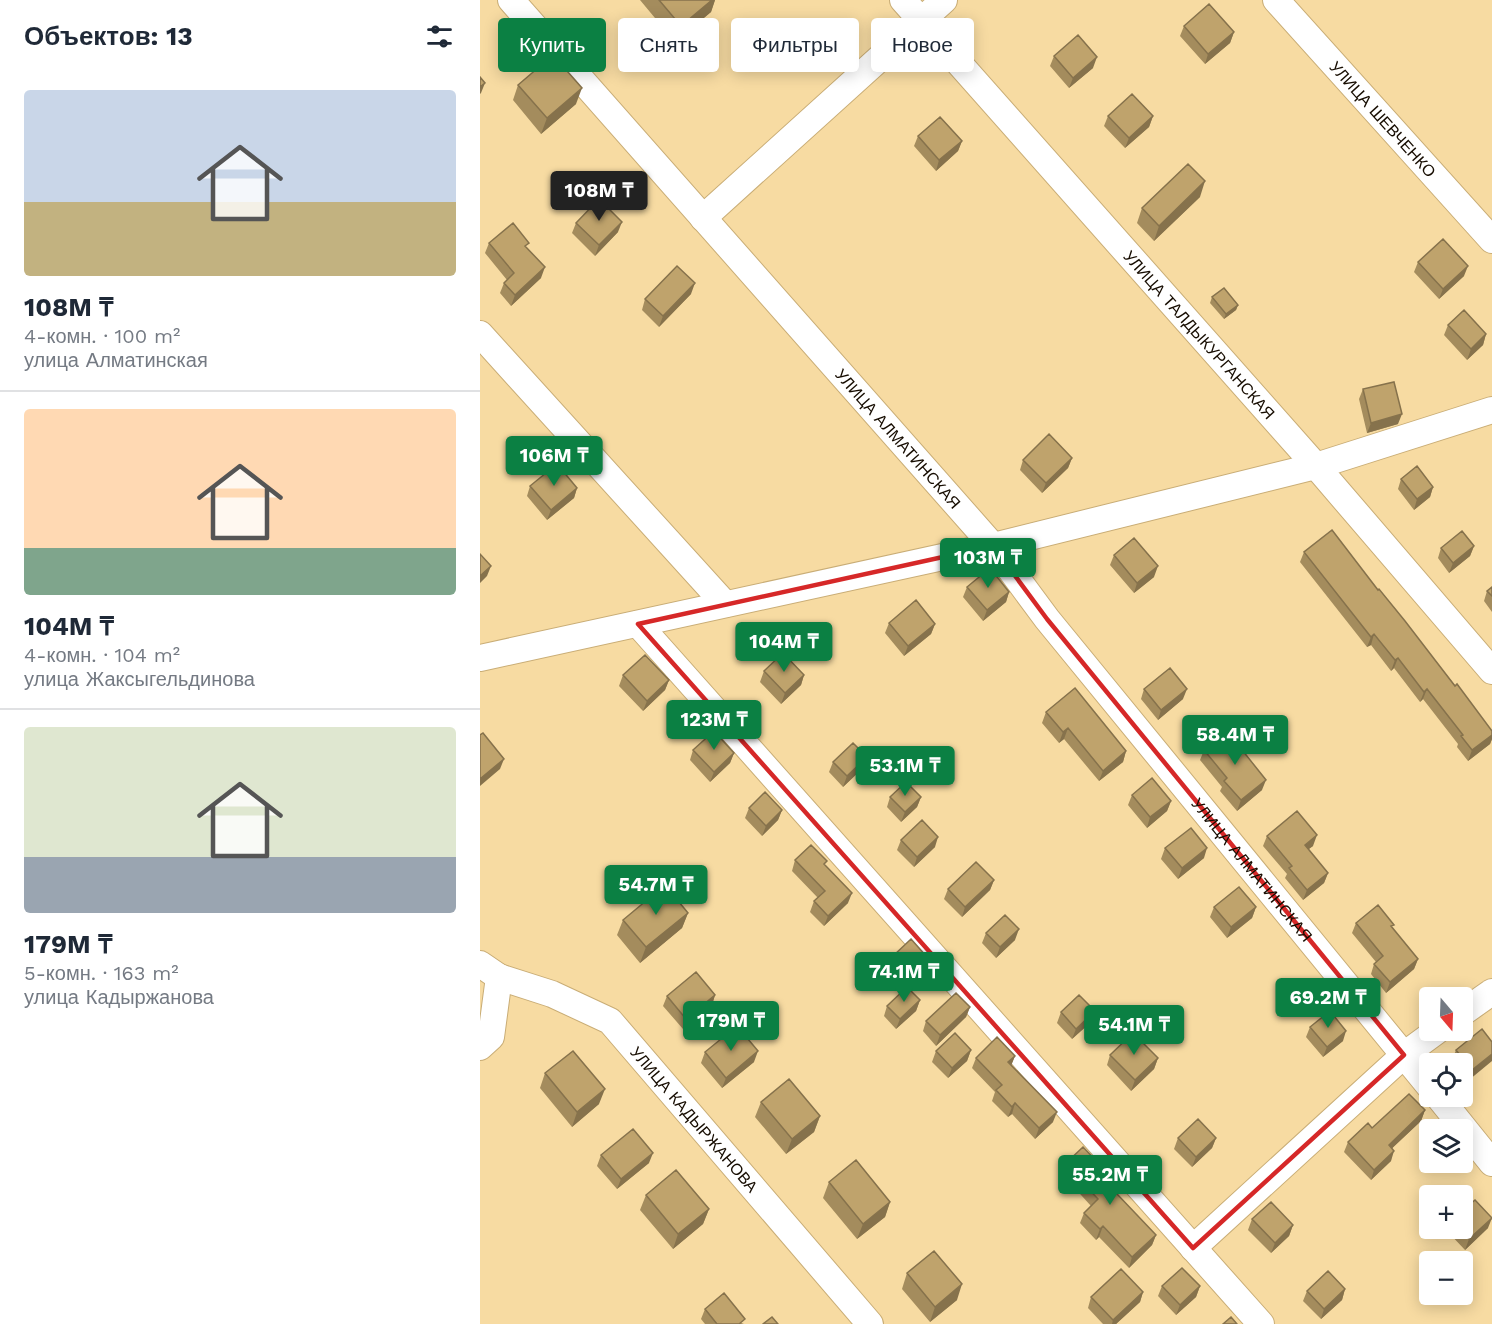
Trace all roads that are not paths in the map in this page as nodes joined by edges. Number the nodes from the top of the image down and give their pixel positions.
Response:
1 (511, 0) edge
2 (903, 0) edge
3 (944, 0) edge
4 (1276, 0) edge
5 (918, 18) edge
6 (924, 18) edge
7 (871, 66) edge
8 (966, 72) edge
9 (703, 218) junction
10 (1492, 240) edge
11 (480, 334) edge
12 (1492, 410) edge
13 (1316, 466) junction
14 (993, 546) junction
15 (725, 604) junction
16 (639, 624) junction
17 (480, 658) edge
18 (1492, 671) edge
19 (490, 971) edge
20 (1492, 992) edge
21 (1473, 1005) edge
22 (1423, 1041) edge
23 (480, 1047) edge
24 (1404, 1055) junction
25 (1419, 1073) edge
26 (1447, 1107) edge
27 (1492, 1163) edge
28 (1193, 1248) junction
29 (870, 1324) edge
30 (1261, 1324) edge

1 - 9 street, УЛИЦА АЛМАТИНСКАЯ
2 - 5 street, УЛИЦА ТАЛДЫКУРГАНСКАЯ
3 - 6 street
4 - 10 street, УЛИЦА ШЕВЧЕНКО
7 - 9 street
8 - 13 street, УЛИЦА ТАЛДЫКУРГАНСКАЯ
9 - 14 street, УЛИЦА АЛМАТИНСКАЯ
11 - 15 street
12 - 13 street
13 - 14 street
13 - 18 street, УЛИЦА ТАЛДЫКУРГАНСКАЯ
14 - 15 street
14 - 24 street, УЛИЦА АЛМАТИНСКАЯ
15 - 16 street
16 - 17 street
16 - 28 street
19 - 23 street
19 - 29 street, УЛИЦА КАДЫРЖАНОВА
20 - 21 street
22 - 24 street
24 - 25 street, УЛИЦА АЛМАТИНСКАЯ
24 - 28 street
26 - 27 street
28 - 30 street

